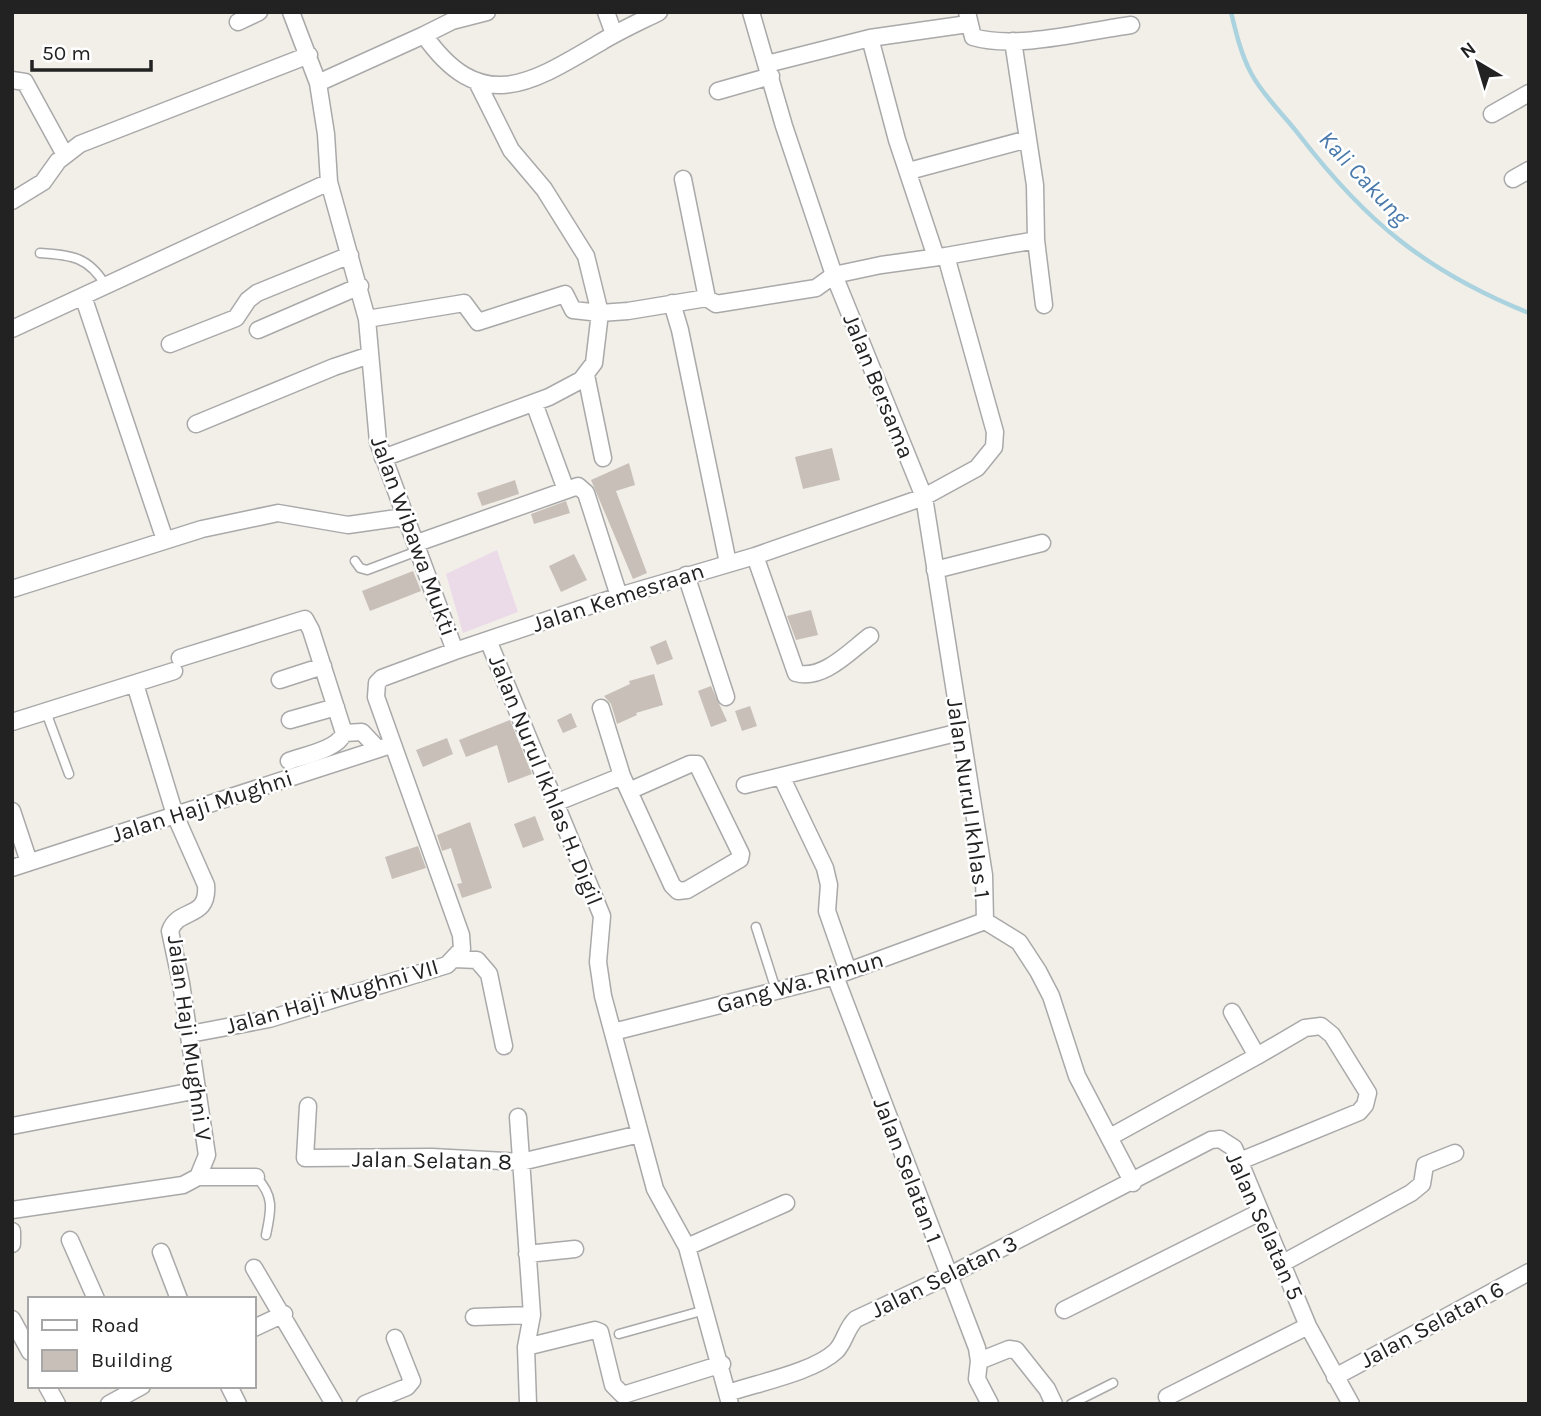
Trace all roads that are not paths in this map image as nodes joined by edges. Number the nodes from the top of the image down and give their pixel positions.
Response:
1 (259, 12) edge
2 (291, 12) edge
3 (487, 12) edge
4 (606, 12) edge
5 (659, 12) edge
6 (751, 12) edge
7 (967, 18) edge
8 (239, 22) dead end
9 (1131, 25) dead end
10 (614, 34) junction
11 (424, 35) junction
12 (870, 38) junction
13 (1013, 41) junction
14 (309, 55) junction
15 (769, 70) junction
16 (12, 79) edge
17 (477, 82) junction
18 (318, 83) junction
19 (718, 91) dead end
20 (1529, 93) edge
21 (1492, 114) dead end
22 (1028, 139) junction
23 (65, 155) junction
24 (1529, 170) edge
25 (909, 171) junction
26 (683, 179) dead end
27 (1513, 179) dead end
28 (329, 182) junction
29 (12, 201) edge
30 (1035, 240) junction
31 (40, 253) dead end
32 (350, 255) junction
33 (941, 256) junction
34 (834, 275) junction
35 (106, 286) junction
36 (360, 286) junction
37 (83, 296) junction
38 (707, 298) junction
39 (671, 303) junction
40 (1044, 305) dead end
41 (600, 313) junction
42 (367, 319) junction
43 (12, 329) edge
44 (258, 330) dead end
45 (170, 344) dead end
46 (370, 355) junction
47 (586, 375) junction
48 (534, 403) junction
49 (196, 424) dead end
50 (383, 458) junction
51 (603, 458) dead end
52 (572, 488) junction
53 (924, 497) junction
54 (404, 517) junction
55 (165, 540) junction
56 (1042, 543) dead end
57 (419, 546) junction
58 (755, 556) junction
59 (355, 561) dead end
60 (728, 563) junction
61 (935, 570) junction
62 (686, 575) junction
63 (12, 589) edge
64 (619, 596) junction
65 (870, 636) dead end
66 (488, 640) junction
67 (455, 651) junction
68 (323, 666) junction
69 (280, 680) dead end
70 (135, 684) junction
71 (726, 696) dead end
72 (336, 707) junction
73 (601, 708) dead end
74 (46, 712) junction
75 (290, 720) dead end
76 (12, 722) edge
77 (960, 732) junction
78 (344, 733) junction
79 (385, 747) junction
80 (289, 761) dead end
81 (69, 774) dead end
82 (781, 776) junction
83 (625, 783) junction
84 (745, 785) dead end
85 (555, 803) junction
86 (12, 811) edge
87 (175, 815) junction
88 (29, 862) junction
89 (12, 868) edge
90 (985, 921) junction
91 (756, 927) dead end
92 (455, 958) junction
93 (842, 974) junction
94 (776, 990) junction
95 (1232, 1012) dead end
96 (612, 1032) junction
97 (190, 1034) junction
98 (504, 1046) dead end
99 (1257, 1056) junction
100 (198, 1090) junction
101 (308, 1106) dead end
102 (518, 1117) dead end
103 (12, 1126) edge
104 (640, 1133) junction
105 (1110, 1137) junction
106 (1455, 1153) dead end
107 (1240, 1161) junction
108 (520, 1162) junction
109 (198, 1177) junction
110 (256, 1177) joint
111 (1133, 1183) junction
112 (786, 1203) dead end
113 (12, 1210) edge
114 (1260, 1212) junction
115 (266, 1235) dead end
116 (70, 1240) dead end
117 (687, 1247) junction
118 (575, 1249) dead end
119 (161, 1252) dead end
120 (527, 1254) junction
121 (1283, 1263) junction
122 (254, 1268) dead end
123 (1529, 1272) edge
124 (948, 1276) junction
125 (95, 1297) edge
126 (178, 1297) edge
127 (705, 1310) junction
128 (1064, 1310) dead end
129 (284, 1314) junction
130 (532, 1315) junction
131 (474, 1317) dead end
132 (12, 1319) edge
133 (1308, 1326) junction
134 (256, 1327) edge
135 (618, 1334) dead end
136 (394, 1338) dead end
137 (526, 1347) junction
138 (28, 1348) edge
139 (979, 1360) junction
140 (722, 1364) junction
141 (1335, 1377) junction
142 (1113, 1383) dead end
143 (48, 1388) edge
144 (230, 1388) edge
145 (139, 1391) edge
146 (1167, 1397) dead end
147 (729, 1398) edge
148 (57, 1404) edge
149 (109, 1404) edge
150 (238, 1404) edge
151 (334, 1404) edge
152 (365, 1404) edge
153 (528, 1404) edge
154 (990, 1404) edge
155 (1054, 1404) edge
156 (1071, 1404) edge
157 (1352, 1404) edge

1 - 8 street
2 - 14 street, Jalan Wibawa Mukti
3 - 11 street
4 - 10 street
5 - 10 street
6 - 15 street, Jalan Bersama
7 - 12 street
7 - 13 street
9 - 13 street
10 - 17 street
11 - 17 street
11 - 18 street
12 - 15 street
12 - 25 street
13 - 22 street
14 - 18 street, Jalan Wibawa Mukti
14 - 23 street
15 - 19 street
15 - 34 street, Jalan Bersama
16 - 23 street
17 - 41 street
18 - 28 street, Jalan Wibawa Mukti
20 - 21 street
22 - 25 street
22 - 30 street
23 - 29 street
24 - 27 street
25 - 33 street
26 - 38 street
28 - 32 street, Jalan Wibawa Mukti
28 - 35 street
30 - 33 street
30 - 40 street
31 - 35 lane
32 - 36 street, Jalan Wibawa Mukti
32 - 45 street
33 - 34 street
33 - 53 street, Jalan Kemesraan
34 - 38 street
34 - 53 street, Jalan Bersama
35 - 37 street
36 - 42 street, Jalan Wibawa Mukti
36 - 44 street
37 - 43 street
37 - 55 street
38 - 39 street
39 - 41 street
39 - 60 street
41 - 42 street
41 - 47 street
42 - 46 street, Jalan Wibawa Mukti
46 - 49 street
46 - 50 street, Jalan Wibawa Mukti
47 - 48 street
47 - 51 street
48 - 50 street
48 - 52 street
50 - 54 street, Jalan Wibawa Mukti
52 - 57 street
52 - 64 street
53 - 58 street, Jalan Kemesraan
53 - 61 street, Jalan Nurul Ikhlas 1
54 - 55 street
54 - 57 street, Jalan Wibawa Mukti
55 - 63 street
56 - 61 street
57 - 59 lane
57 - 67 street, Jalan Wibawa Mukti
58 - 60 street, Jalan Kemesraan
58 - 65 street
60 - 62 street, Jalan Kemesraan
61 - 77 street, Jalan Nurul Ikhlas 1
62 - 64 street, Jalan Kemesraan
62 - 71 street
64 - 66 street, Jalan Kemesraan
66 - 67 street, Jalan Kemesraan
66 - 85 street, Jalan Nurul Ikhlas H. Digil
67 - 79 street, Jalan Kemesraan
68 - 69 street
68 - 70 street
68 - 72 street
70 - 74 street
70 - 87 street
72 - 75 street
72 - 78 street
73 - 83 street
74 - 76 street
74 - 81 lane
77 - 82 street
77 - 90 street, Jalan Nurul Ikhlas 1
78 - 79 street
78 - 80 street
79 - 87 street, Jalan Haji Mughni
79 - 92 street, Jalan Haji Mughni VII
82 - 84 street
82 - 93 street, Jalan Selatan 1
83 - 83 street
83 - 85 street
85 - 96 street, Jalan Nurul Ikhlas H. Digil
86 - 88 street
87 - 88 street, Jalan Haji Mughni
87 - 97 street, Jalan Haji Mughni V
88 - 89 street, Jalan Haji Mughni
90 - 93 street, Gang Wa. Rimun
90 - 105 street, Jalan Nurul Ikhlas 1
91 - 94 lane
92 - 97 street, Jalan Haji Mughni VII
92 - 98 street
93 - 94 street, Gang Wa. Rimun
93 - 124 street, Jalan Selatan 1
94 - 96 street, Gang Wa. Rimun
95 - 99 street
96 - 104 street, Jalan Nurul Ikhlas H. Digil
97 - 100 street, Jalan Haji Mughni V
99 - 105 street
99 - 107 street
100 - 103 street
100 - 109 street, Jalan Haji Mughni V
101 - 108 street, Jalan Selatan 8
102 - 108 street
104 - 108 street, Jalan Selatan 8
104 - 117 street, Jalan Nurul Ikhlas H. Digil
105 - 111 street, Jalan Nurul Ikhlas 1
106 - 121 street
107 - 111 street, Jalan Selatan 5
107 - 114 street, Jalan Selatan 5
108 - 120 street
109 - 110 street
109 - 113 street
110 - 115 lane
111 - 124 street, Jalan Selatan 3
112 - 117 street
114 - 121 street, Jalan Selatan 5
114 - 128 street
116 - 125 street
117 - 127 street, Jalan Nurul Ikhlas H. Digil
118 - 120 street
119 - 126 street
120 - 130 street
121 - 133 street, Jalan Selatan 5
122 - 129 street
123 - 141 street, Jalan Selatan 6
124 - 139 street, Jalan Selatan 1
124 - 147 street, Jalan Selatan 3
127 - 135 lane
127 - 140 street, Jalan Nurul Ikhlas H. Digil
129 - 134 street
129 - 151 street
130 - 131 street
130 - 137 street
132 - 138 street
133 - 141 street, Jalan Selatan 5
133 - 146 street
136 - 152 street
137 - 140 street
137 - 153 street
139 - 154 street, Jalan Selatan 1
139 - 155 street
140 - 147 street, Jalan Nurul Ikhlas H. Digil
141 - 157 street, Jalan Selatan 5
142 - 156 lane
143 - 148 street
144 - 150 street
145 - 149 street

